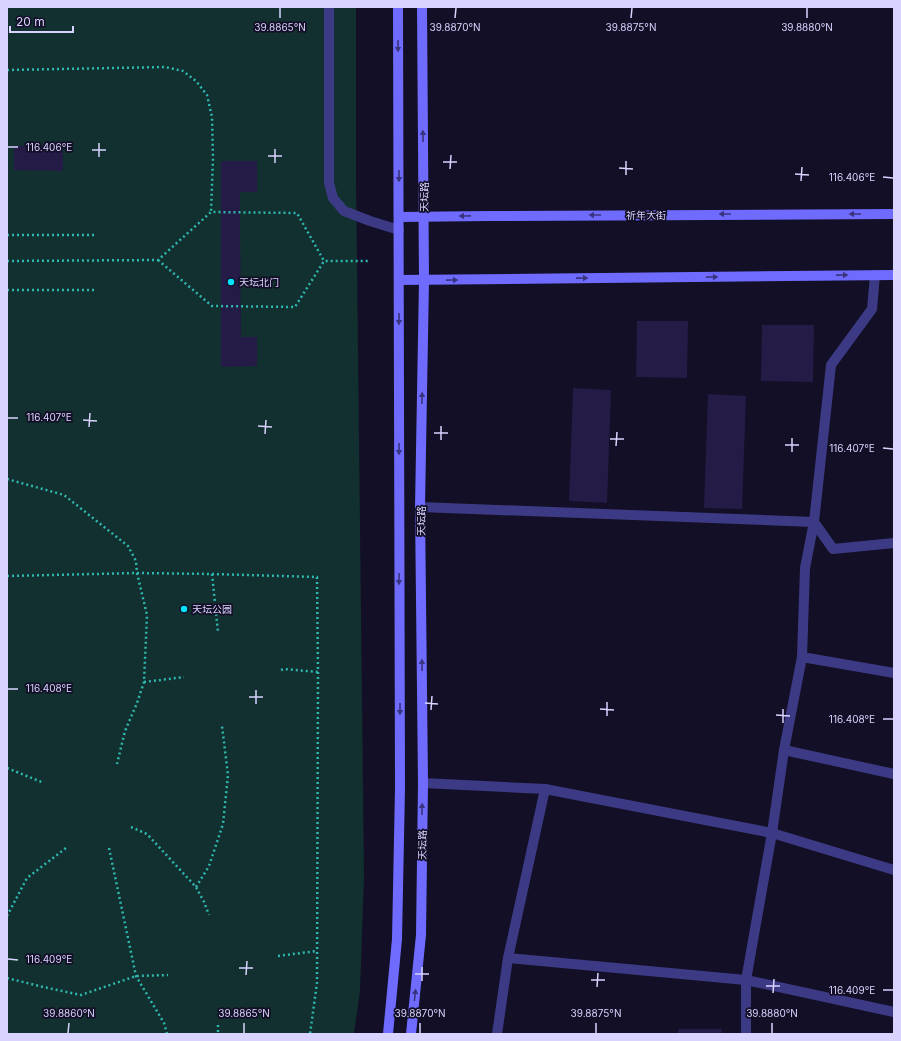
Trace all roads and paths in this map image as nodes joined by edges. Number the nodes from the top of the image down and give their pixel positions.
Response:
1 (329, 7) edge
2 (398, 7) edge
3 (422, 7) edge
4 (7, 70) edge
5 (211, 212) junction
6 (894, 214) edge
7 (424, 216) junction
8 (398, 217) junction
9 (399, 230) junction
10 (7, 235) edge
11 (96, 235) dead end
12 (158, 260) junction
13 (7, 261) edge
14 (324, 261) junction
15 (370, 262) dead end
16 (875, 275) junction
17 (894, 275) edge
18 (399, 280) junction
19 (424, 280) junction
20 (7, 290) edge
21 (96, 290) dead end
22 (7, 479) edge
23 (420, 507) junction
24 (814, 522) junction
25 (894, 543) edge
26 (137, 573) junction
27 (212, 574) junction
28 (7, 576) edge
29 (218, 632) dead end
30 (802, 658) junction
31 (281, 670) dead end
32 (318, 672) junction
33 (894, 674) edge
34 (184, 677) dead end
35 (144, 682) junction
36 (222, 726) dead end
37 (784, 750) junction
38 (117, 764) dead end
39 (7, 768) edge
40 (894, 774) edge
41 (44, 783) dead end
42 (423, 783) junction
43 (545, 789) junction
44 (131, 827) dead end
45 (772, 833) junction
46 (66, 848) dead end
47 (109, 848) dead end
48 (894, 870) edge
49 (196, 887) junction
50 (209, 915) dead end
51 (7, 916) edge
52 (317, 951) junction
53 (278, 956) dead end
54 (508, 958) junction
55 (168, 974) dead end
56 (136, 976) junction
57 (7, 978) edge
58 (746, 980) junction
59 (894, 1012) edge
60 (218, 1025) dead end
61 (167, 1034) edge
62 (218, 1034) edge
63 (310, 1034) edge
64 (388, 1034) edge
65 (411, 1034) edge
66 (497, 1034) edge
67 (746, 1034) edge

1 - 9 lane
2 -> 8 street
7 -> 3 street, 天坛路
4 - 5 path
5 - 12 path
5 - 14 path
6 -> 7 street, 祈年大街
7 - 8 street, 祈年大街
7 - 19 street, 天坛路
8 - 9 street
9 - 18 street
10 - 11 path
12 - 13 path
12 - 14 path
14 - 15 path
16 - 17 street
19 -> 16 street
16 - 24 lane
18 - 19 street
18 -> 64 street
23 -> 19 street, 天坛路
20 - 21 path
22 - 26 path
23 - 24 lane
42 -> 23 street, 天坛路
24 - 25 lane
24 - 30 lane
26 - 27 path
26 - 28 path
26 - 35 path
27 - 29 path
27 - 32 path
30 - 33 lane
30 - 37 lane
31 - 32 path
32 - 52 path
34 - 35 path
35 - 38 path
36 - 49 path
37 - 40 lane
37 - 45 lane
39 - 41 path
42 - 43 lane
65 -> 42 street, 天坛路
43 - 45 lane
43 - 54 lane
44 - 49 path
45 - 48 lane
45 - 58 lane
46 - 51 path
47 - 56 path
49 - 50 path
52 - 53 path
52 - 63 path
54 - 58 lane
54 - 66 lane
55 - 56 path
56 - 57 path
56 - 61 path
58 - 59 lane
58 - 67 lane
60 - 62 path

